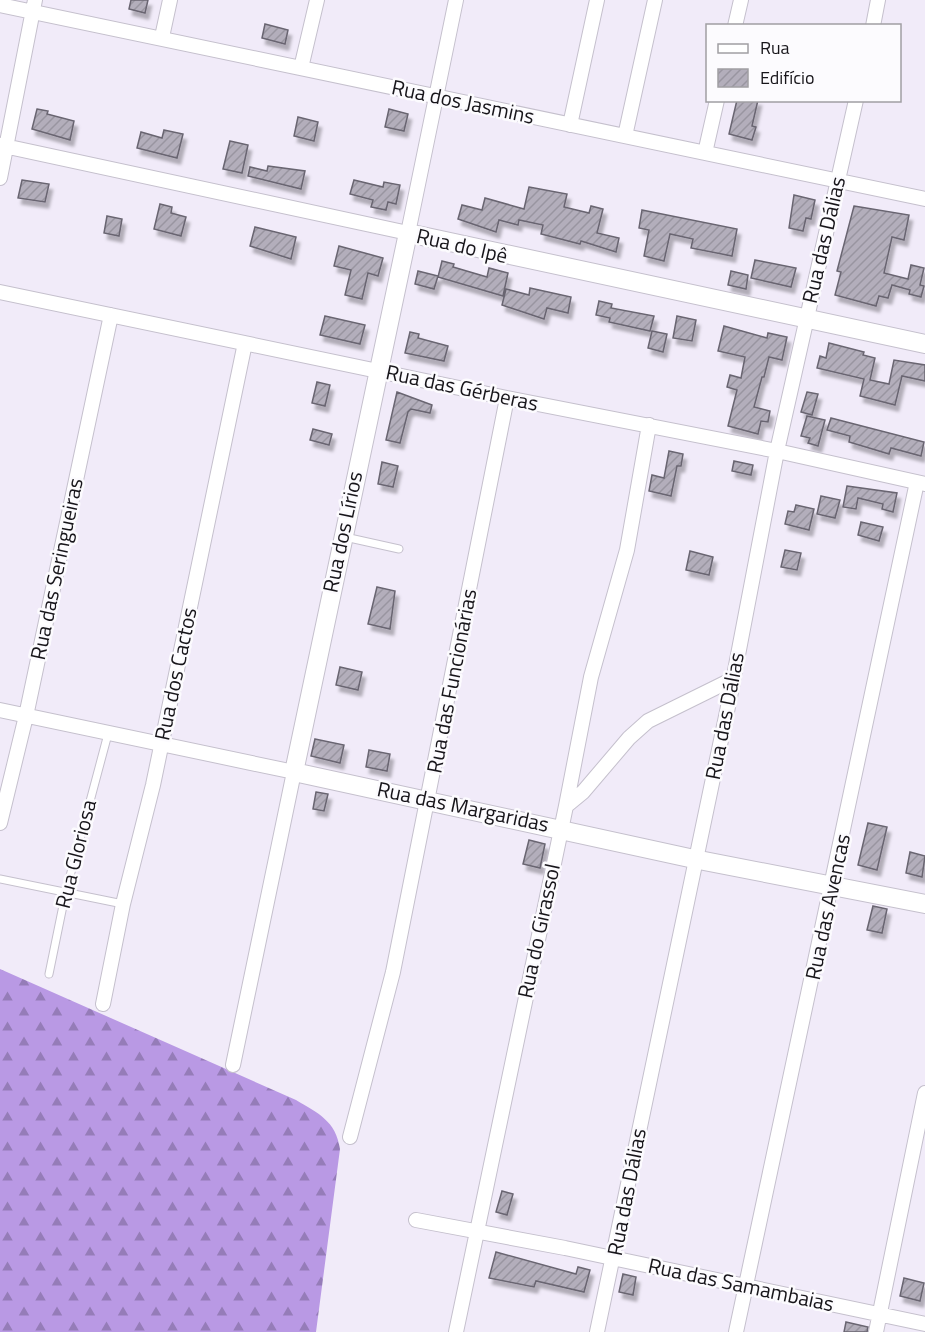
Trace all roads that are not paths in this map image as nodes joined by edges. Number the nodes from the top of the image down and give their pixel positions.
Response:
1 (170, 0) edge
2 (317, 0) edge
3 (456, 0) edge
4 (597, 0) edge
5 (655, 0) edge
6 (741, 0) edge
7 (878, 0) edge
8 (0, 5) edge
9 (34, 6) edge
10 (735, 24) edge
11 (873, 24) edge
12 (162, 37) junction
13 (301, 68) junction
14 (437, 97) junction
15 (717, 102) edge
16 (856, 102) edge
17 (570, 124) junction
18 (625, 136) junction
19 (4, 146) edge
20 (705, 153) junction
21 (0, 178) edge
22 (838, 181) junction
23 (925, 200) edge
24 (408, 233) junction
25 (0, 292) edge
26 (111, 315) junction
27 (805, 318) junction
28 (245, 343) junction
29 (925, 344) edge
30 (376, 371) junction
31 (507, 398) junction
32 (649, 425) junction
33 (777, 451) junction
34 (921, 483) edge
35 (342, 537) junction
36 (399, 549) dead end
37 (733, 679) junction
38 (0, 710) edge
39 (26, 716) junction
40 (108, 735) junction
41 (161, 745) junction
42 (294, 772) junction
43 (428, 800) junction
44 (566, 806) junction
45 (0, 823) edge
46 (561, 829) junction
47 (694, 859) junction
48 (0, 879) edge
49 (832, 888) junction
50 (66, 891) junction
51 (123, 904) junction
52 (925, 904) edge
53 (49, 974) dead end
54 (103, 1004) dead end
55 (233, 1065) dead end
56 (925, 1093) edge
57 (350, 1137) dead end
58 (416, 1220) dead end
59 (477, 1232) junction
60 (614, 1258) junction
61 (745, 1287) junction
62 (879, 1314) junction
63 (925, 1324) edge
64 (456, 1332) edge
65 (597, 1332) edge
66 (736, 1332) edge
67 (876, 1332) edge

1 - 12 street
2 - 13 street
3 - 14 street, Rua dos Lírios
4 - 17 street
5 - 18 street
6 - 10 street
7 - 11 street
8 - 9 street, Rua dos Jasmins
9 - 12 street, Rua dos Jasmins
9 - 19 street
12 - 13 street, Rua dos Jasmins
13 - 14 street, Rua dos Jasmins
14 - 17 street, Rua dos Jasmins
14 - 24 street, Rua dos Lírios
15 - 20 street
16 - 22 street, Rua das Dálias
17 - 18 street, Rua dos Jasmins
18 - 20 street, Rua dos Jasmins
19 - 21 street
19 - 24 street, Rua do Ipê
20 - 22 street, Rua dos Jasmins
22 - 23 street, Rua dos Jasmins
22 - 27 street, Rua das Dálias
24 - 27 street, Rua do Ipê
24 - 30 street, Rua dos Lírios
25 - 26 street, Rua das Gérberas
26 - 28 street, Rua das Gérberas
26 - 39 street, Rua das Seringueiras
27 - 29 street, Rua do Ipê
27 - 33 street, Rua das Dálias
28 - 30 street, Rua das Gérberas
28 - 41 street, Rua dos Cactos
30 - 31 street, Rua das Gérberas
30 - 35 street, Rua dos Lírios
31 - 32 street, Rua das Gérberas
31 - 43 street, Rua das Funcionárias
32 - 33 street, Rua das Gérberas
32 - 44 street, Rua do Girassol
33 - 34 street, Rua das Gérberas
33 - 37 street, Rua das Dálias
34 - 49 street, Rua das Avencas
35 - 36 lane
35 - 42 street, Rua dos Lírios
37 - 44 street
37 - 47 street, Rua das Dálias
38 - 39 street, Rua das Margaridas
39 - 40 street, Rua das Margaridas
39 - 45 street, Rua das Seringueiras
40 - 41 street, Rua das Margaridas
40 - 50 lane, Rua Gloriosa
41 - 42 street, Rua das Margaridas
41 - 51 street, Rua dos Cactos
42 - 43 street, Rua das Margaridas
42 - 55 street, Rua dos Lírios
43 - 46 street, Rua das Margaridas
43 - 57 street, Rua das Funcionárias
44 - 46 street, Rua do Girassol
46 - 47 street, Rua das Margaridas
46 - 59 street, Rua do Girassol
47 - 49 street, Rua das Margaridas
47 - 60 street, Rua das Dálias
48 - 50 lane
49 - 52 street, Rua das Margaridas
49 - 61 street, Rua das Avencas
50 - 51 lane
50 - 53 lane, Rua Gloriosa
51 - 54 street, Rua dos Cactos
56 - 62 street
58 - 59 street, Rua das Samambaias
59 - 60 street, Rua das Samambaias
59 - 64 street, Rua do Girassol
60 - 61 street, Rua das Samambaias
60 - 65 street, Rua das Dálias
61 - 62 street, Rua das Samambaias
61 - 66 street, Rua das Avencas
62 - 63 street, Rua das Samambaias
62 - 67 street

